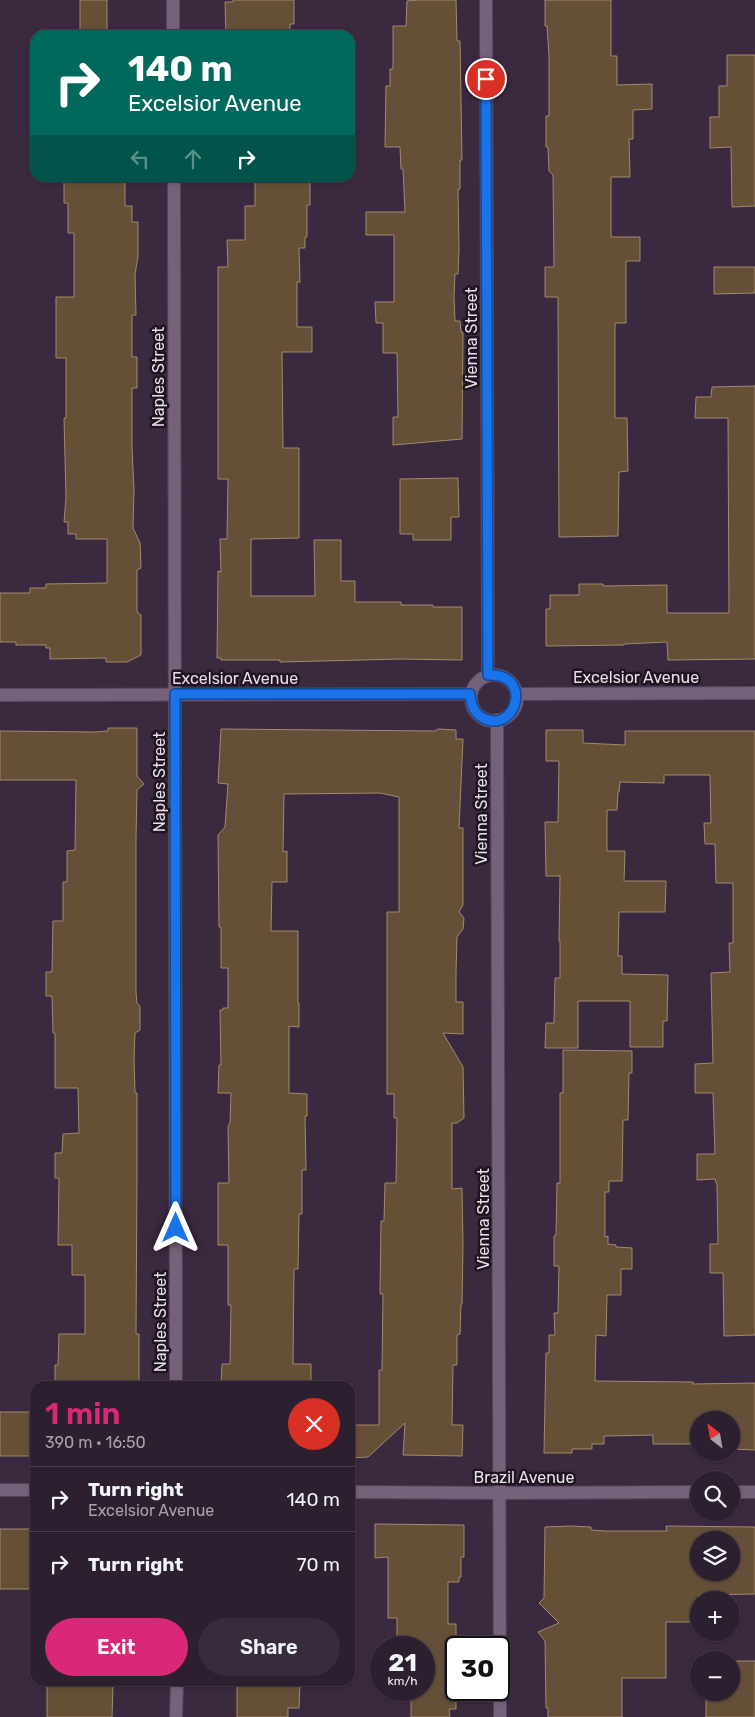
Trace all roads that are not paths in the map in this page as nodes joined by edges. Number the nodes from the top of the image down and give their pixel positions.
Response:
1 (173, 0) edge
2 (486, 0) edge
3 (174, 30) edge
4 (174, 182) edge
5 (488, 675) junction
6 (755, 693) edge
7 (175, 694) junction
8 (470, 694) junction
9 (516, 694) junction
10 (0, 695) edge
11 (497, 720) junction
12 (176, 1381) edge
13 (0, 1490) edge
14 (30, 1490) edge
15 (355, 1492) edge
16 (690, 1492) edge
17 (740, 1492) edge
18 (755, 1492) edge
19 (500, 1494) junction
20 (176, 1686) edge
21 (176, 1717) edge
22 (500, 1717) edge

1 - 3 street
2 - 5 street, Vienna Street
4 - 7 street, Naples Street
5 - 8 street
5 - 9 street
6 - 9 street, Excelsior Avenue
7 - 8 street, Excelsior Avenue
7 - 10 street, Excelsior Avenue
7 - 12 street, Naples Street
8 - 11 street
9 - 11 street
11 - 19 street, Vienna Street
13 - 14 street
15 - 19 street, Brazil Avenue
16 - 19 street, Brazil Avenue
17 - 18 street
19 - 22 street, Vienna Street
20 - 21 street

